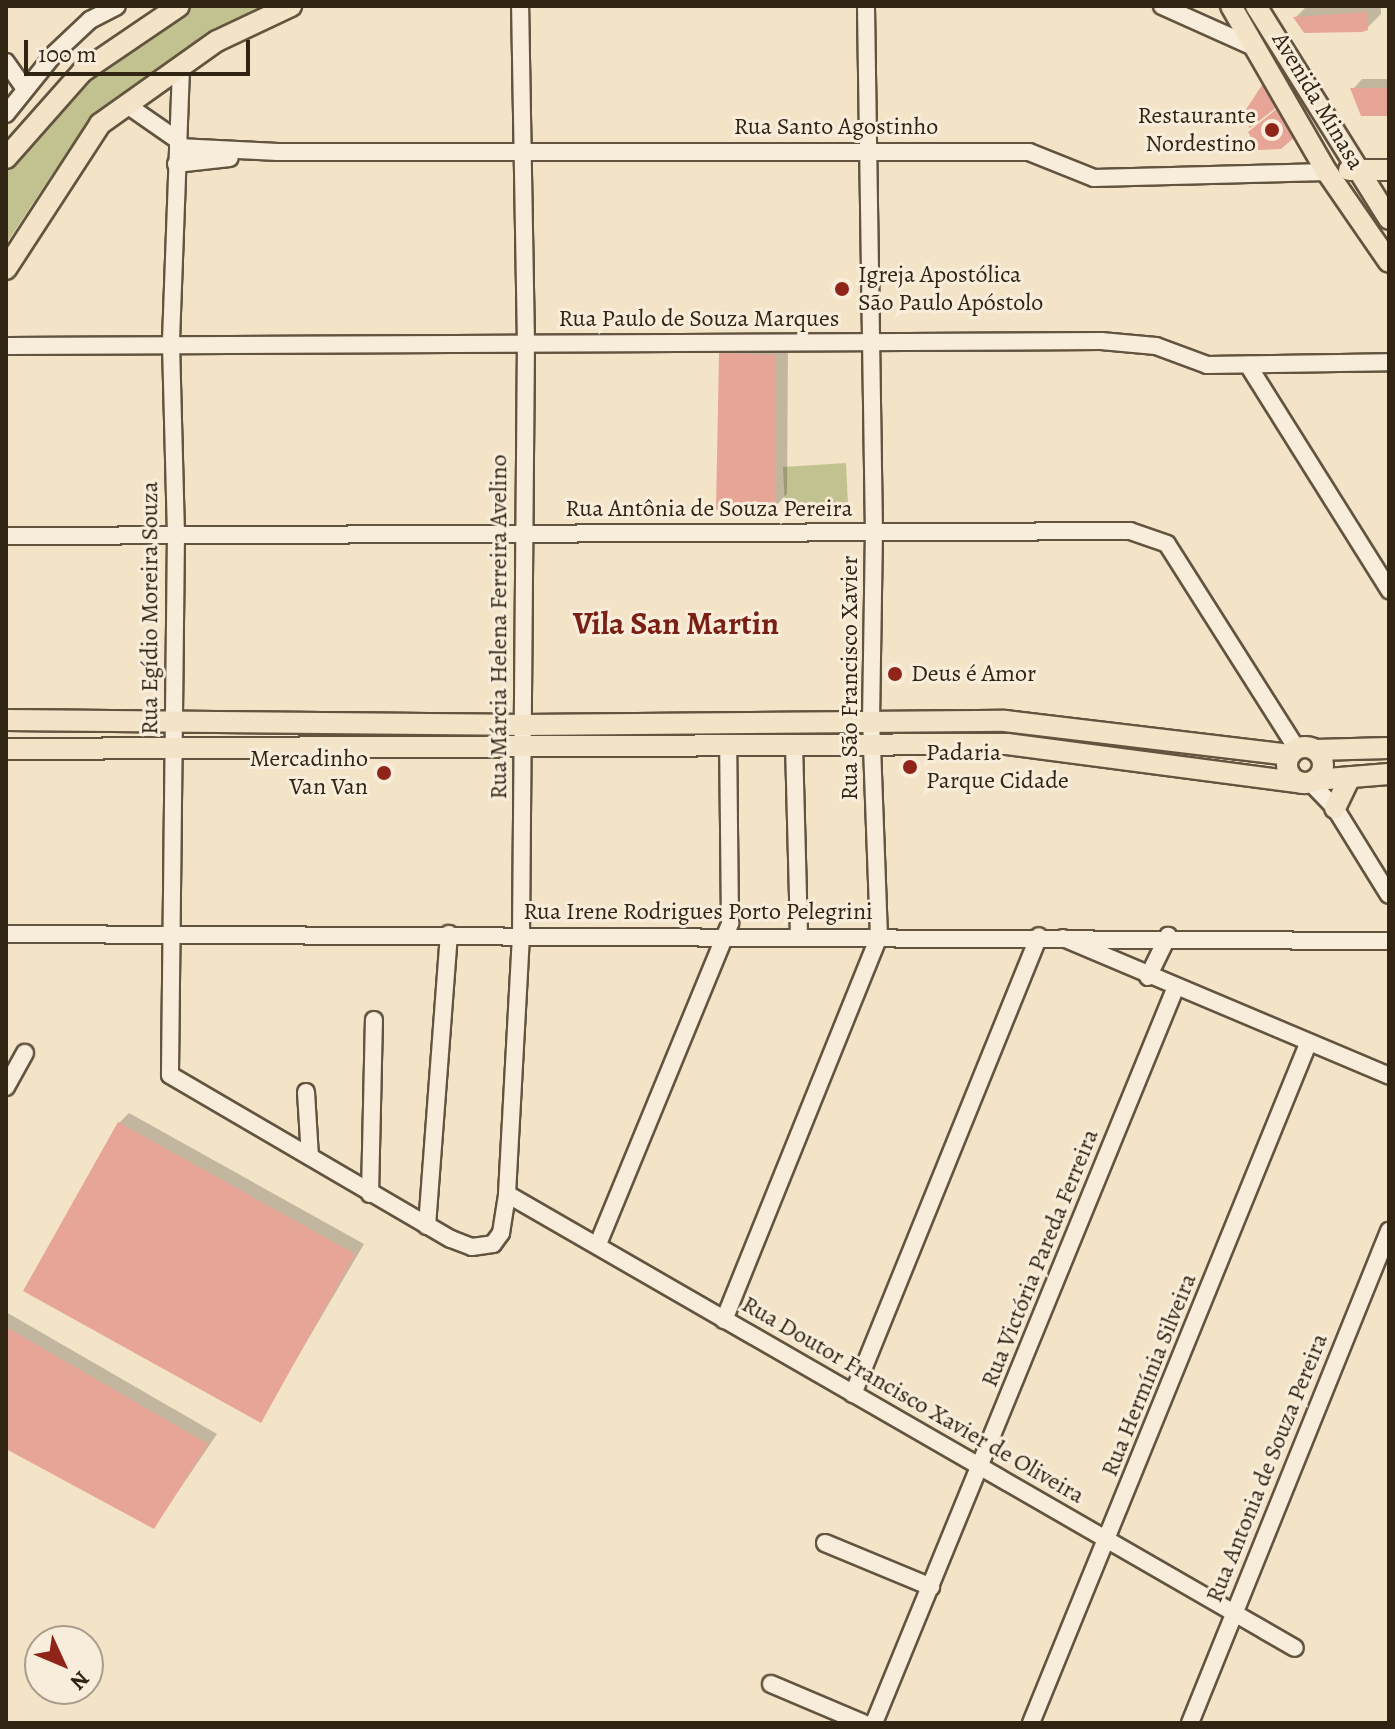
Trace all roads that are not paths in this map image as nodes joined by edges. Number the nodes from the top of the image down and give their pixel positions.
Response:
1 (117, 6) edge
2 (179, 6) edge
3 (291, 6) edge
4 (520, 6) edge
5 (866, 6) edge
6 (1162, 6) edge
7 (1231, 6) edge
8 (1256, 6) edge
9 (1256, 48) junction
10 (6, 62) edge
11 (181, 68) junction
12 (25, 89) junction
13 (127, 105) junction
14 (6, 114) edge
15 (178, 151) junction
16 (519, 152) junction
17 (870, 154) junction
18 (6, 158) edge
19 (1389, 170) edge
20 (1357, 171) junction
21 (1327, 172) junction
22 (1389, 219) edge
23 (1389, 262) edge
24 (6, 269) edge
25 (870, 343) junction
26 (171, 344) junction
27 (526, 344) junction
28 (6, 346) edge
29 (1389, 362) edge
30 (1248, 365) junction
31 (522, 532) junction
32 (176, 534) junction
33 (874, 534) junction
34 (6, 536) edge
35 (1389, 590) edge
36 (6, 720) edge
37 (871, 721) junction
38 (175, 722) junction
39 (523, 725) junction
40 (872, 743) junction
41 (794, 744) junction
42 (728, 745) junction
43 (1389, 748) edge
44 (6, 749) edge
45 (174, 749) junction
46 (524, 749) junction
47 (1301, 752) junction
48 (1389, 774) edge
49 (1350, 777) junction
50 (1310, 782) junction
51 (1335, 808) junction
52 (1389, 895) edge
53 (6, 934) edge
54 (449, 934) junction
55 (175, 935) junction
56 (521, 936) junction
57 (1039, 936) junction
58 (1059, 936) junction
59 (1168, 936) junction
60 (799, 937) junction
61 (879, 937) junction
62 (725, 938) junction
63 (1389, 941) edge
64 (1148, 977) junction
65 (1175, 989) junction
66 (374, 1020) dead end
67 (1308, 1044) junction
68 (25, 1053) dead end
69 (1389, 1076) edge
70 (6, 1087) edge
71 (306, 1092) dead end
72 (310, 1157) junction
73 (370, 1194) junction
74 (507, 1194) junction
75 (427, 1226) junction
76 (1388, 1236) edge
77 (598, 1244) junction
78 (724, 1320) junction
79 (853, 1394) junction
80 (980, 1468) junction
81 (1109, 1540) junction
82 (825, 1543) dead end
83 (931, 1587) junction
84 (1235, 1613) junction
85 (1295, 1648) dead end
86 (771, 1684) dead end
87 (863, 1723) edge
88 (874, 1723) edge
89 (1031, 1723) edge
90 (1190, 1723) edge

1 - 12 street
2 - 18 main road
3 - 11 main road
4 - 16 street, Rua Márcia Helena Ferreira Avelino
5 - 17 street, Rua São Francisco Xavier
6 - 9 street
7 - 9 main road, Avenida Minasa
8 - 20 main road, Avenida Minasa
9 - 21 main road, Avenida Minasa
10 - 12 street
11 - 13 main road
11 - 15 street, Rua Egídio Moreira Souza
12 - 14 street
13 - 15 street
13 - 24 main road
15 - 16 street, Rua Santo Agostinho
15 - 26 street, Rua Egídio Moreira Souza
16 - 17 street, Rua Santo Agostinho
16 - 27 street, Rua Márcia Helena Ferreira Avelino
17 - 21 street, Rua Santo Agostinho
17 - 25 street, Rua São Francisco Xavier
19 - 20 main road, Rua Santo Agostinho
20 - 21 main road, Rua Santo Agostinho
20 - 22 main road, Avenida Minasa
21 - 23 main road, Avenida Minasa
25 - 27 street, Rua Paulo de Souza Marques
25 - 30 street, Rua Paulo de Souza Marques
25 - 33 street, Rua São Francisco Xavier
26 - 27 street, Rua Paulo de Souza Marques
26 - 28 street, Rua Paulo de Souza Marques
26 - 32 street, Rua Egídio Moreira Souza
27 - 31 street, Rua Márcia Helena Ferreira Avelino
29 - 30 street, Rua Paulo de Souza Marques
30 - 35 street
31 - 32 street, Rua Antônia de Souza Pereira
31 - 33 street, Rua Antônia de Souza Pereira
31 - 39 street, Rua Márcia Helena Ferreira Avelino
32 - 34 street, Rua Antônia de Souza Pereira
32 - 38 street, Rua Egídio Moreira Souza
33 - 37 street, Rua São Francisco Xavier
33 - 47 street, Rua Antônia de Souza Pereira
36 - 38 main road
37 - 39 main road
37 - 40 street, Rua São Francisco Xavier
37 - 47 main road
38 - 39 main road
38 - 45 street, Rua Egídio Moreira Souza
39 - 46 street, Rua Márcia Helena Ferreira Avelino
40 - 41 main road
40 - 50 main road
40 - 61 street, Rua São Francisco Xavier
41 - 42 main road
41 - 60 street
42 - 46 main road
42 - 62 street
43 - 47 main road
44 - 45 main road
45 - 46 main road
45 - 55 street, Rua Egídio Moreira Souza
46 - 56 street, Rua Márcia Helena Ferreira Avelino
47 - 50 main road
47 - 50 main road
48 - 49 main road
49 - 50 main road
49 - 51 main road
50 - 51 street
51 - 52 street
53 - 55 street, Rua Irene Rodrigues Porto Pelegrini
54 - 55 street, Rua Irene Rodrigues Porto Pelegrini
54 - 56 street, Rua Irene Rodrigues Porto Pelegrini
54 - 75 street
55 - 72 street, Rua Egídio Moreira Souza
56 - 62 street, Rua Irene Rodrigues Porto Pelegrini
56 - 74 street, Rua Márcia Helena Ferreira Avelino
57 - 58 street, Rua Irene Rodrigues Porto Pelegrini
57 - 61 street, Rua Irene Rodrigues Porto Pelegrini
57 - 79 street
58 - 59 street, Rua Irene Rodrigues Porto Pelegrini
58 - 64 street
59 - 63 street, Rua Irene Rodrigues Porto Pelegrini
59 - 64 street
60 - 61 street, Rua Irene Rodrigues Porto Pelegrini
60 - 62 street, Rua Irene Rodrigues Porto Pelegrini
61 - 78 street, Rua São Francisco Xavier
62 - 77 street
64 - 65 street
65 - 67 street
65 - 80 street, Rua Victória Pareda Ferreira
66 - 73 street
67 - 69 street
67 - 81 street, Rua Hermínia Silveira
68 - 70 street
71 - 72 street
72 - 73 street
73 - 75 street
74 - 75 street, Rua Márcia Helena Ferreira Avelino
74 - 77 street, Rua Doutor Francisco Xavier de Oliveira
76 - 84 street, Rua Antonia de Souza Pereira
77 - 78 street, Rua Doutor Francisco Xavier de Oliveira
78 - 79 street, Rua Doutor Francisco Xavier de Oliveira
79 - 80 street, Rua Doutor Francisco Xavier de Oliveira
80 - 81 street, Rua Doutor Francisco Xavier de Oliveira
80 - 83 street, Rua Victória Pareda Ferreira
81 - 84 street, Rua Doutor Francisco Xavier de Oliveira
81 - 89 street, Rua Hermínia Silveira
82 - 83 street
83 - 88 street, Rua Victória Pareda Ferreira
84 - 85 street, Rua Doutor Francisco Xavier de Oliveira
84 - 90 street, Rua Antonia de Souza Pereira
86 - 87 street

